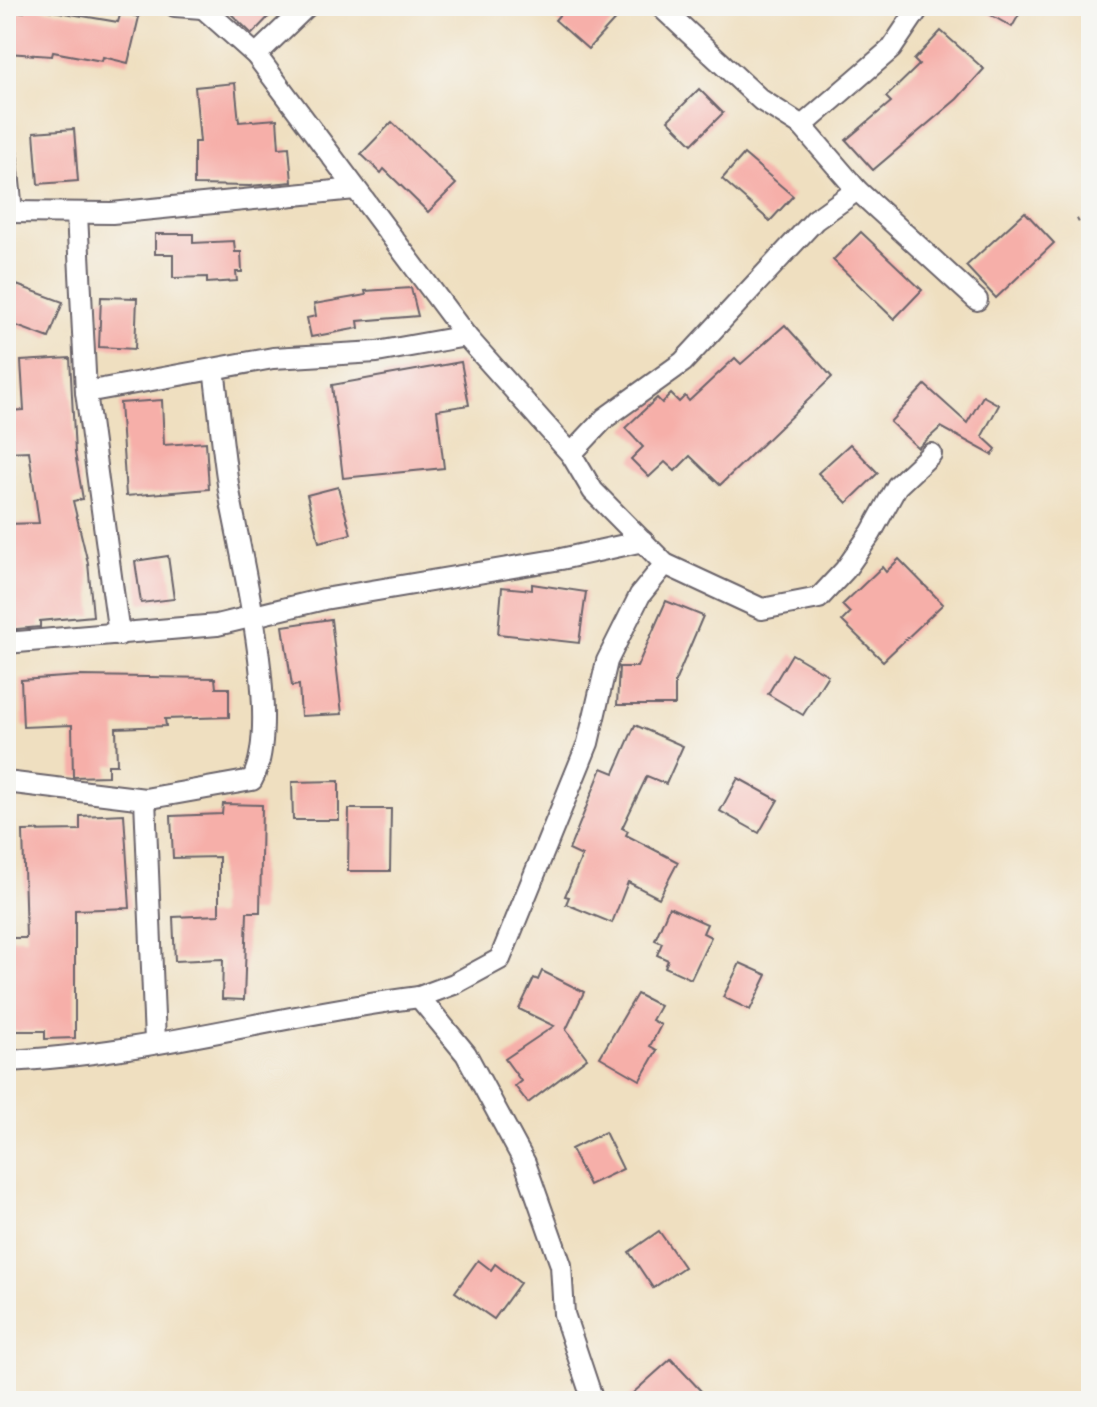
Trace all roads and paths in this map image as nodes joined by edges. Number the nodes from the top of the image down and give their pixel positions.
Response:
1 (175, 6) edge
2 (307, 6) edge
3 (660, 6) edge
4 (920, 6) edge
5 (202, 7) edge
6 (256, 55) junction
7 (802, 126) junction
8 (6, 151) edge
9 (355, 189) junction
10 (857, 190) junction
11 (9, 212) edge
12 (77, 214) junction
13 (1091, 214) edge
14 (1077, 221) dead end
15 (977, 300) dead end
16 (466, 336) junction
17 (214, 369) junction
18 (86, 392) junction
19 (571, 454) junction
20 (931, 454) dead end
21 (643, 541) junction
22 (665, 564) junction
23 (254, 616) junction
24 (119, 635) junction
25 (6, 643) edge
26 (6, 782) edge
27 (145, 799) junction
28 (419, 997) junction
29 (155, 1041) junction
30 (6, 1061) edge
31 (593, 1401) edge

1 - 5 street
2 - 6 street
3 - 7 street
4 - 7 street
5 - 6 street
6 - 9 street
7 - 10 street
8 - 11 street
9 - 12 street
9 - 16 street
10 - 15 street
10 - 19 street
11 - 12 street
12 - 18 street
13 - 14 path
16 - 17 street
16 - 19 street
17 - 18 street
17 - 23 street
18 - 24 street
19 - 21 street
20 - 22 street
21 - 22 street
21 - 23 street
22 - 28 street
23 - 24 street
23 - 27 street
24 - 25 street
26 - 27 street
27 - 29 street
28 - 29 street
28 - 31 street
29 - 30 street

